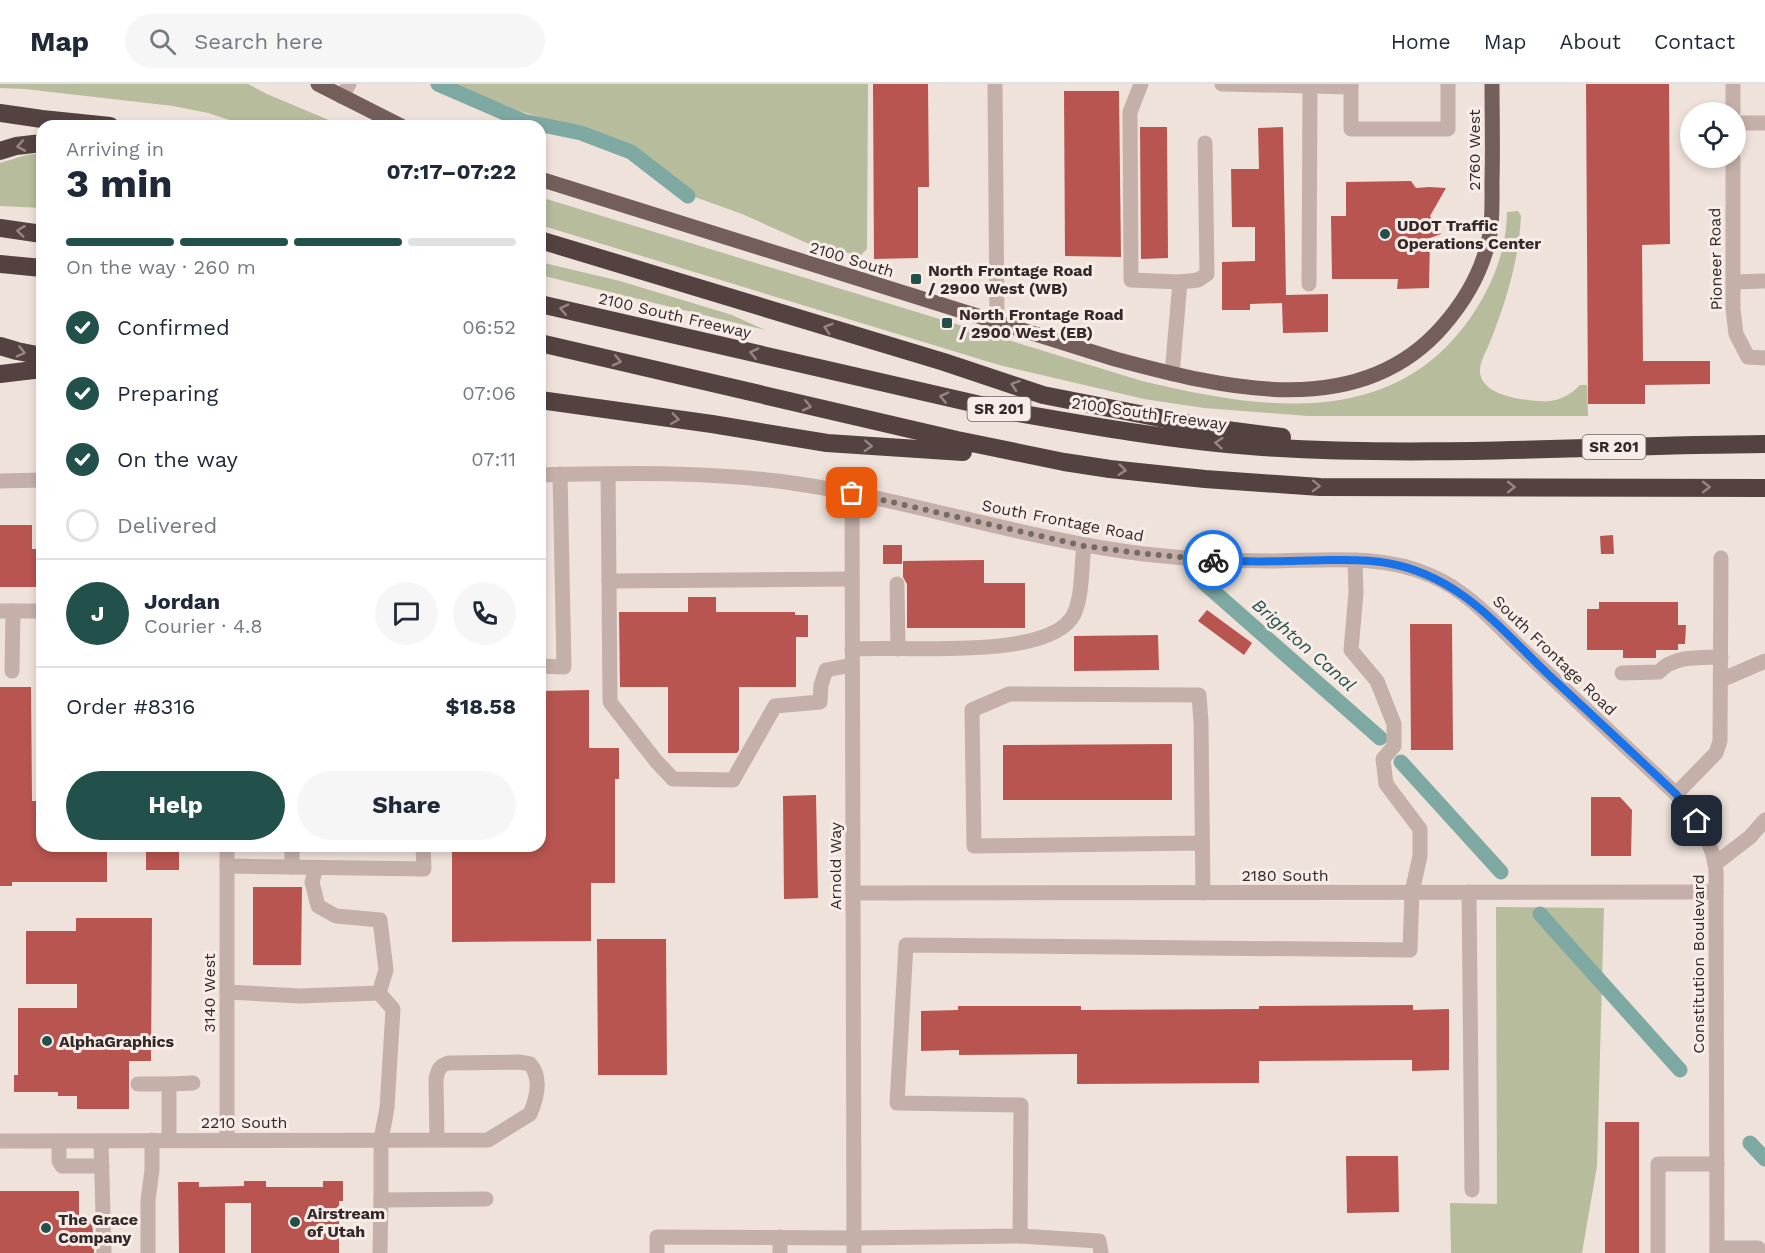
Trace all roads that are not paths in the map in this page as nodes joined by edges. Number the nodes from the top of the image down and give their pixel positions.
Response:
1 (318, 84) edge
2 (995, 84) edge
3 (1141, 84) edge
4 (1222, 84) edge
5 (1448, 84) edge
6 (1492, 84) edge
7 (1733, 84) edge
8 (1351, 85) edge
9 (1310, 86) junction
10 (346, 90) edge
11 (1733, 102) edge
12 (0, 113) edge
13 (42, 119) junction
14 (52, 120) edge
15 (392, 120) edge
16 (0, 121) edge
17 (1746, 123) edge
18 (1765, 123) edge
19 (1205, 143) dead end
20 (36, 144) edge
21 (0, 151) edge
22 (1733, 168) edge
23 (546, 181) edge
24 (0, 228) edge
25 (36, 233) edge
26 (546, 242) edge
27 (0, 264) edge
28 (36, 267) edge
29 (1765, 281) edge
30 (1180, 282) junction
31 (1733, 282) junction
32 (1309, 284) dead end
33 (546, 305) edge
34 (997, 323) junction
35 (1429, 342) joint
36 (546, 345) edge
37 (0, 346) edge
38 (36, 355) edge
39 (1765, 358) edge
40 (36, 370) edge
41 (0, 374) edge
42 (1172, 374) junction
43 (546, 401) edge
44 (1764, 444) edge
45 (1466, 450) junction
46 (1064, 462) junction
47 (560, 474) junction
48 (608, 474) junction
49 (546, 475) edge
50 (36, 480) edge
51 (0, 481) edge
52 (1765, 488) edge
53 (852, 493) junction
54 (1084, 546) junction
55 (1721, 558) dead end
56 (1355, 560) junction
57 (852, 579) junction
58 (609, 581) junction
59 (897, 584) dead end
60 (7, 611) edge
61 (36, 611) edge
62 (898, 649) junction
63 (852, 657) junction
64 (1721, 657) junction
65 (1765, 661) edge
66 (546, 666) edge
67 (12, 671) dead end
68 (1622, 673) dead end
69 (1721, 680) junction
70 (1676, 794) junction
71 (1765, 820) edge
72 (1202, 843) junction
73 (227, 852) edge
74 (292, 852) edge
75 (423, 852) edge
76 (1715, 864) junction
77 (227, 866) junction
78 (292, 867) junction
79 (316, 867) junction
80 (1412, 892) junction
81 (1469, 892) junction
82 (1716, 892) junction
83 (853, 893) junction
84 (1203, 893) junction
85 (227, 992) junction
86 (379, 993) junction
87 (193, 1083) dead end
88 (138, 1084) dead end
89 (169, 1084) junction
90 (152, 1140) junction
91 (169, 1140) junction
92 (227, 1140) junction
93 (381, 1140) junction
94 (437, 1140) junction
95 (0, 1141) edge
96 (59, 1141) junction
97 (101, 1141) junction
98 (1717, 1164) junction
99 (102, 1166) junction
100 (1472, 1190) dead end
101 (486, 1199) dead end
102 (381, 1200) junction
103 (1020, 1236) junction
104 (780, 1245) edge
105 (854, 1245) edge
106 (1717, 1250) edge
107 (104, 1253) edge
108 (148, 1253) edge
109 (380, 1253) edge
110 (657, 1253) edge
111 (1101, 1253) edge
112 (1658, 1253) edge
113 (1763, 1253) edge

1 - 10 main road
2 - 34 street
3 - 30 street
4 - 9 street
5 - 8 street
6 - 35 main road, 2760 West
7 - 11 street
8 - 9 street
9 - 32 street
10 - 15 main road
12 - 13 highway
13 - 14 highway
13 - 16 highway
17 - 18 street
19 - 30 street
20 -> 21 highway
22 - 31 street, Pioneer Road
23 - 34 main road, 2100 South
25 -> 24 highway
45 -> 26 highway
27 - 28 highway
29 - 31 street
30 - 42 street
31 - 39 street, Pioneer Road
45 -> 33 highway, 2100 South Freeway / SR 201
34 - 42 main road, 2100 South
35 - 42 main road, 2100 South
36 -> 46 highway, SR 201
37 -> 38 highway
40 - 41 highway
43 -> 46 highway
44 - 45 highway, 2100 South Freeway / SR 201
46 -> 52 highway, SR 201
47 - 48 street, South Frontage Road
47 - 49 street, South Frontage Road
47 - 66 street
48 - 53 street, South Frontage Road
48 - 58 street
50 - 51 street
53 - 54 street, South Frontage Road
53 - 57 street, Arnold Way
54 - 56 street, South Frontage Road
54 - 62 street
55 - 64 street
56 - 70 street, South Frontage Road
56 - 80 street
57 - 58 street
57 - 63 street, Arnold Way
58 - 63 street
59 - 62 street
60 - 61 street
60 - 67 street
62 - 63 street
63 - 83 street, Arnold Way
64 - 68 street
64 - 69 street
65 - 69 street
69 - 70 street
70 - 76 street, Constitution Boulevard
71 - 76 street
72 - 72 street
72 - 84 street
73 - 77 street, 3140 West
74 - 78 street
75 - 79 street
76 - 82 street, Constitution Boulevard
77 - 78 street
77 - 85 street, 3140 West
78 - 79 street
79 - 86 street
80 - 81 street, 2180 South
80 - 84 street, 2180 South
80 - 103 street
81 - 82 street, 2180 South
81 - 100 street
82 - 98 street, Constitution Boulevard
83 - 84 street, 2180 South
83 - 105 street, Arnold Way
85 - 86 street
85 - 92 street, 3140 West
86 - 93 street
87 - 89 street
88 - 89 street
89 - 91 street
90 - 91 street, 2210 South
90 - 97 street, 2210 South
90 - 108 street
91 - 92 street, 2210 South
92 - 93 street, 2210 South
93 - 94 street, 2210 South
93 - 102 street
94 - 94 street, 2210 South
95 - 96 street, 2210 South
96 - 97 street, 2210 South
96 - 99 street
97 - 99 street
98 - 106 street, Constitution Boulevard
98 - 112 street
99 - 107 street
101 - 102 street
102 - 109 street
103 - 105 street
103 - 111 street
104 - 105 street
104 - 110 street
106 - 113 street

